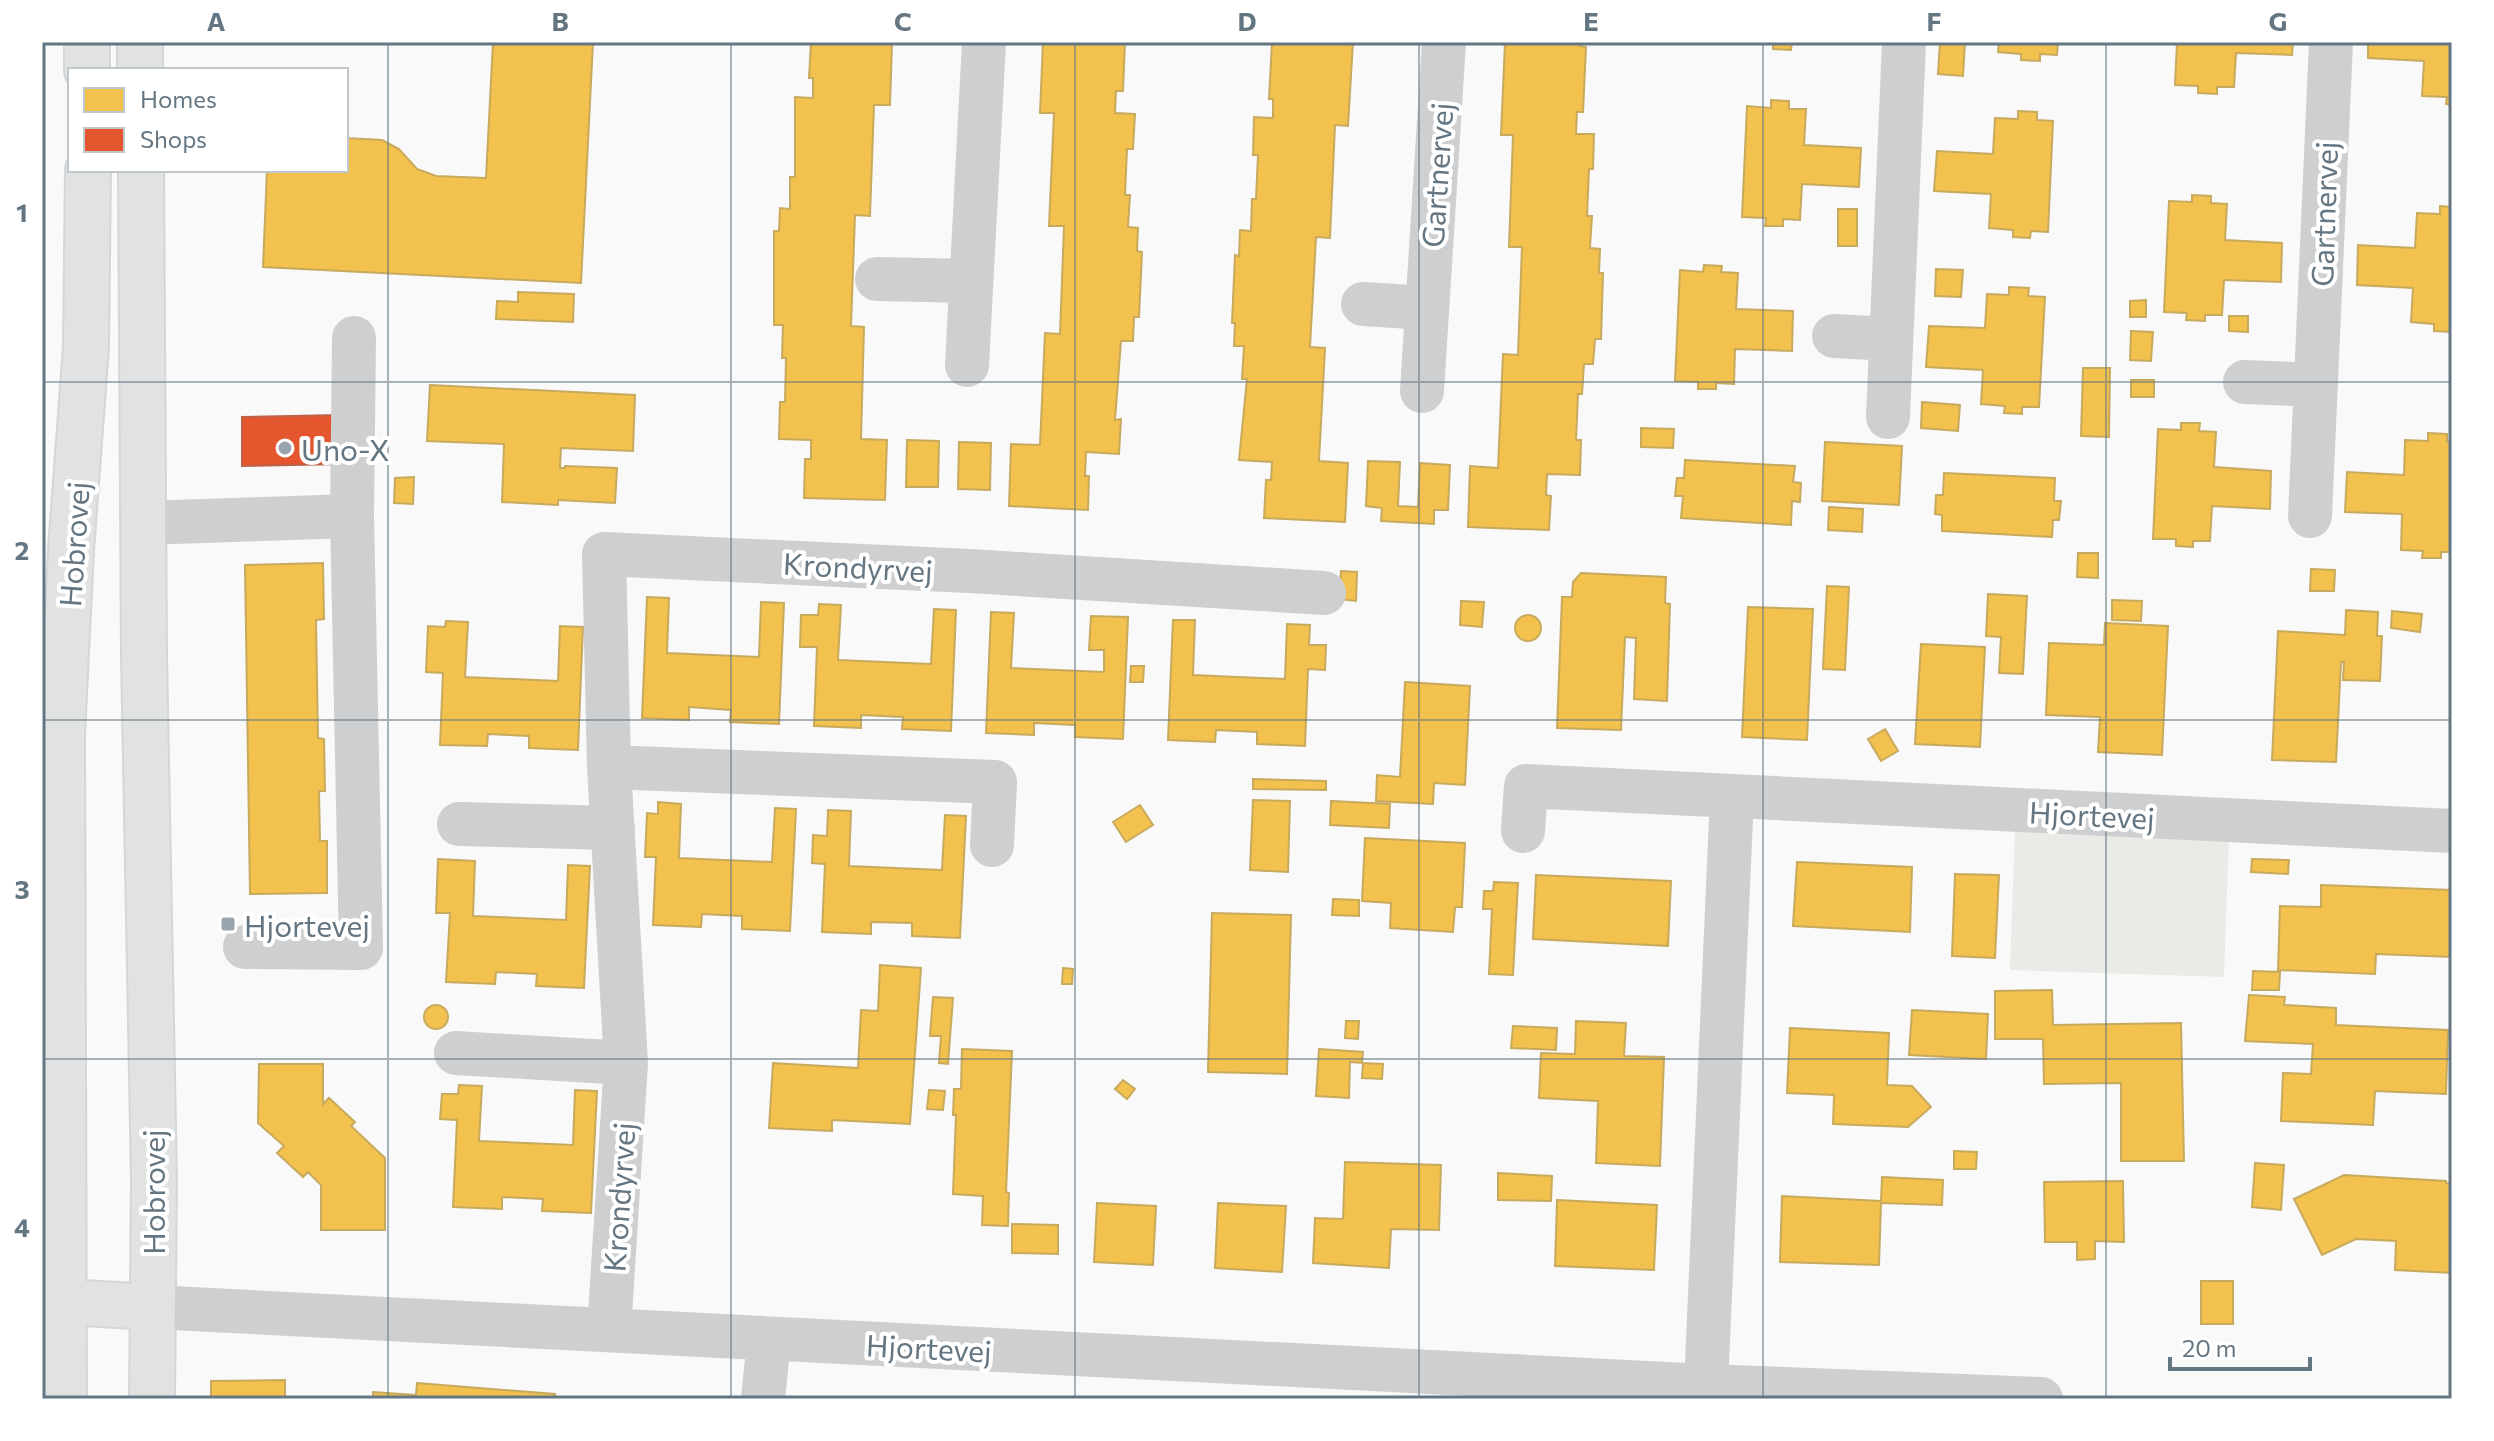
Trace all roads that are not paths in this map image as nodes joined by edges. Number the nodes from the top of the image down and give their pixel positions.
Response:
1 (87, 42) edge
2 (140, 42) edge
3 (984, 42) edge
4 (1444, 42) edge
5 (1904, 42) edge
6 (2331, 42) edge
7 (87, 68) edge
8 (140, 68) edge
9 (88, 172) edge
10 (141, 172) edge
11 (877, 279) dead end
12 (971, 281) junction
13 (1363, 304) dead end
14 (1427, 308) junction
15 (1834, 336) dead end
16 (354, 338) dead end
17 (1891, 339) junction
18 (967, 365) dead end
19 (2245, 382) dead end
20 (2316, 385) junction
21 (1422, 391) dead end
22 (1888, 417) dead end
23 (352, 516) junction
24 (2310, 516) dead end
25 (144, 523) junction
26 (1324, 593) dead end
27 (609, 767) junction
28 (1732, 796) junction
29 (459, 824) dead end
30 (613, 828) junction
31 (1523, 831) dead end
32 (2452, 831) edge
33 (992, 845) dead end
34 (245, 947) dead end
35 (456, 1053) dead end
36 (626, 1063) junction
37 (50, 1303) edge
38 (152, 1307) junction
39 (609, 1330) junction
40 (769, 1339) junction
41 (1345, 1383) edge
42 (1706, 1386) junction
43 (64, 1399) edge
44 (152, 1399) edge
45 (763, 1399) edge
46 (2041, 1399) edge

1 - 7 main road
2 - 8 main road
3 - 12 street
4 - 14 street, Gartnervej
5 - 17 street
6 - 20 street, Gartnervej
9 - 37 main road, Hobrovej
10 - 25 main road, Hobrovej
11 - 12 street
12 - 18 street
13 - 14 street
14 - 21 street, Gartnervej
15 - 17 street
16 - 23 street
17 - 22 street
19 - 20 street
20 - 24 street, Gartnervej
23 - 25 street
23 - 34 street
25 - 38 main road, Hobrovej
26 - 27 street, Krondyrvej
27 - 30 street, Krondyrvej
27 - 33 street
28 - 31 street, Hjortevej
28 - 32 street, Hjortevej
28 - 42 street
29 - 30 street
30 - 36 street, Krondyrvej
35 - 36 street
36 - 39 street, Krondyrvej
37 - 38 main road
37 - 43 main road, Hobrovej
38 - 39 street, Hjortevej
38 - 44 main road, Hobrovej
39 - 40 street, Hjortevej
40 - 41 street, Hjortevej
40 - 45 street
41 - 42 street, Hjortevej
42 - 46 street, Hjortevej

